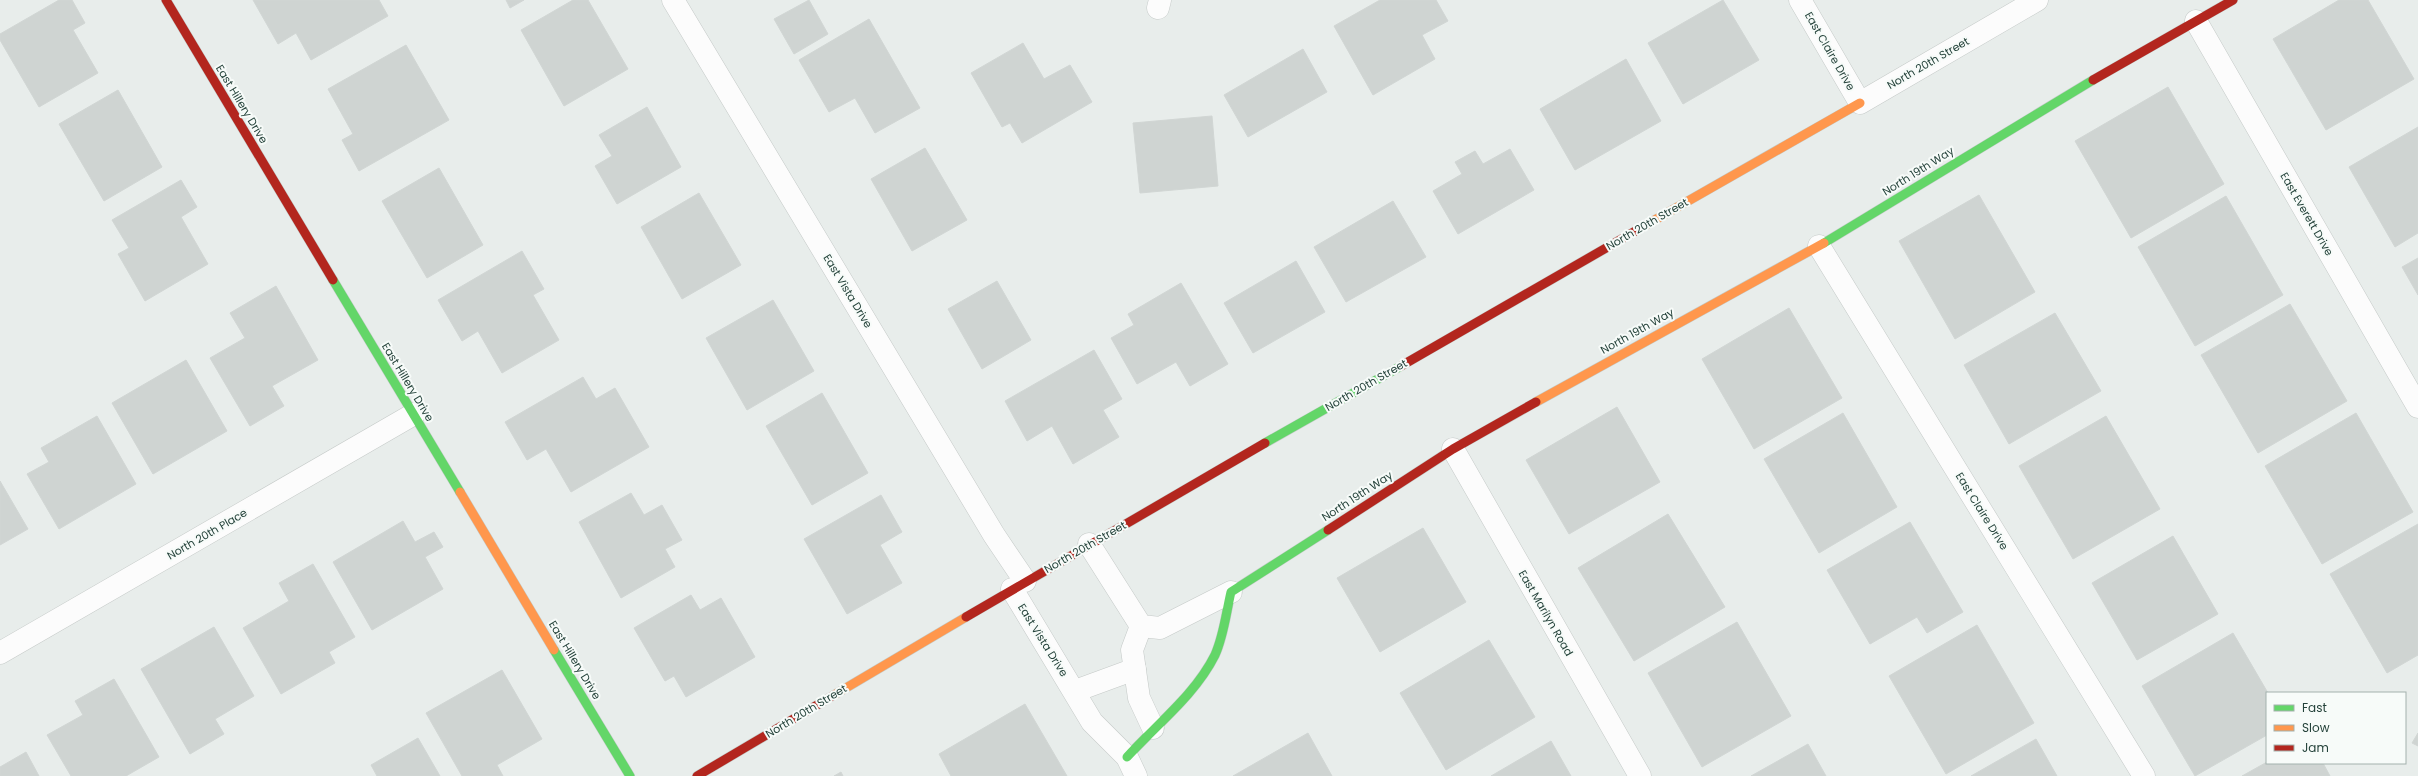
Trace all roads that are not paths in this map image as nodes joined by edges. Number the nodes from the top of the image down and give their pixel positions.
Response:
1 (166, 0) edge
2 (673, 0) edge
3 (1800, 0) edge
4 (2038, 0) edge
5 (2233, 0) edge
6 (2196, 22) junction
7 (1860, 103) junction
8 (1819, 246) junction
9 (2418, 408) edge
10 (414, 414) junction
11 (1452, 449) junction
12 (1089, 544) junction
13 (1018, 585) junction
14 (1231, 592) junction
15 (1141, 626) junction
16 (0, 653) edge
17 (1135, 669) junction
18 (1075, 691) junction
19 (1153, 728) junction
20 (1131, 766) edge
21 (630, 776) edge
22 (697, 776) edge
23 (1640, 776) edge
24 (2144, 776) edge

1 - 10 street, East Hillery Drive
2 - 13 street, East Vista Drive
3 - 7 street, East Claire Drive
4 - 7 street, North 20th Street
5 - 6 street, North 19th Way
6 - 8 street, North 19th Way
6 - 9 street, East Everett Drive
7 - 12 street, North 20th Street
8 - 11 street, North 19th Way
8 - 24 street, East Claire Drive
10 - 16 street, North 20th Place
10 - 21 street, East Hillery Drive
11 - 14 street, North 19th Way
11 - 23 street, East Marilyn Road
12 - 13 street, North 20th Street
12 - 15 street
13 - 18 street, East Vista Drive
13 - 22 street, North 20th Street
14 - 15 street
14 - 19 street
15 - 17 street
17 - 18 street
17 - 19 street
18 - 20 street, East Vista Drive
19 - 20 street

